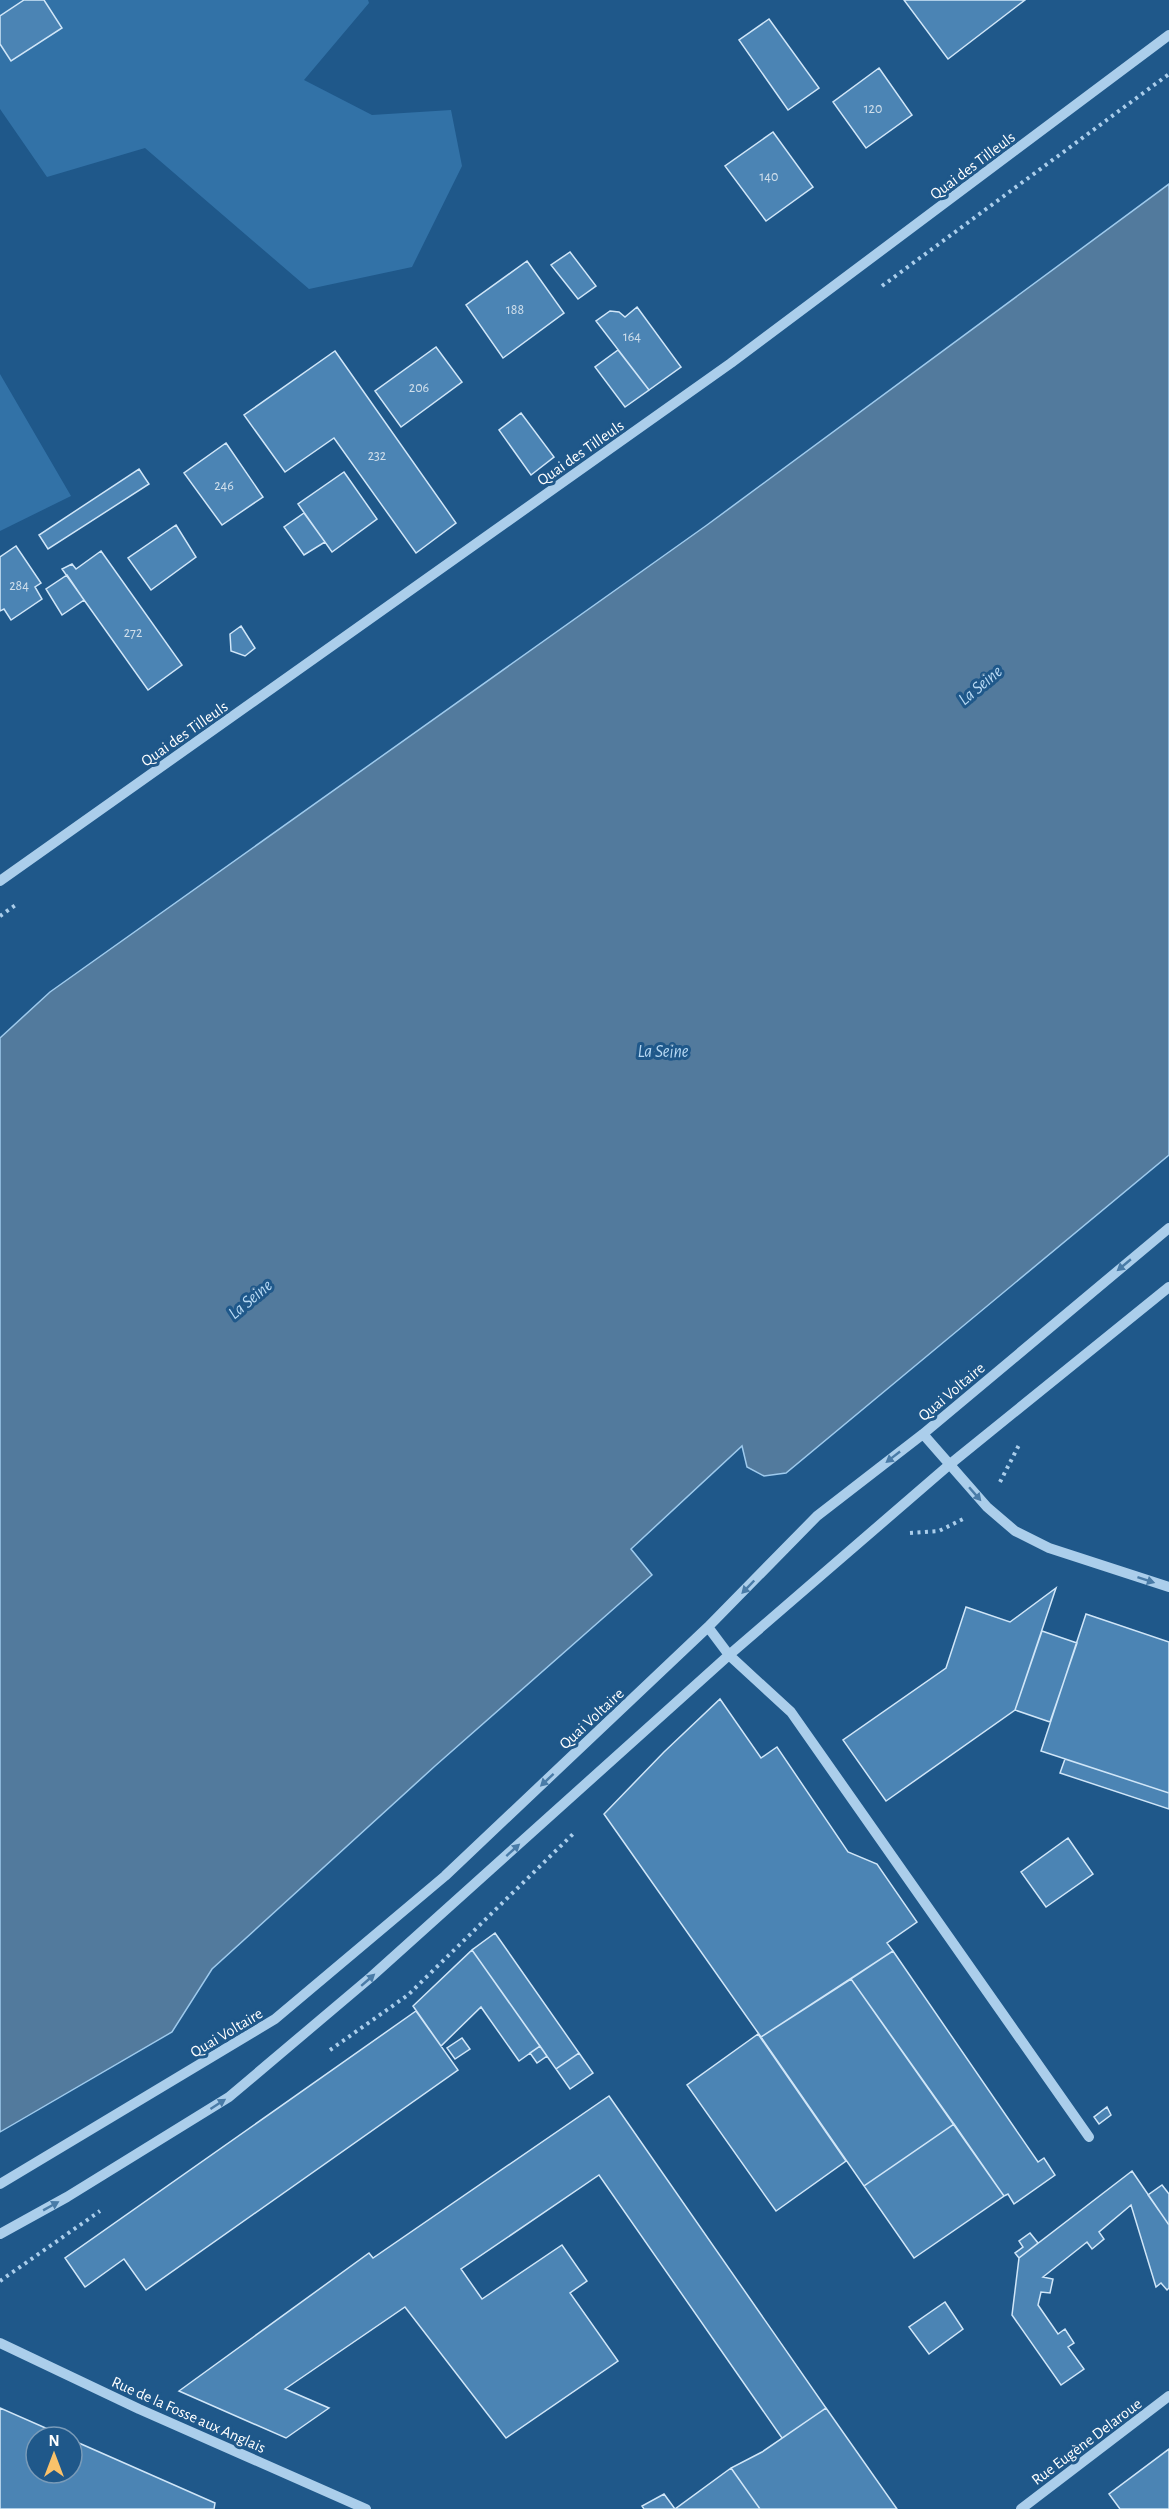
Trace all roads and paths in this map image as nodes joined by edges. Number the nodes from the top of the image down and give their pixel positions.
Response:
1 (1169, 35) edge
2 (0, 881) edge
3 (1169, 1228) edge
4 (1169, 1287) edge
5 (922, 1434) junction
6 (949, 1465) junction
7 (1169, 1587) edge
8 (708, 1627) junction
9 (729, 1655) junction
10 (1089, 2137) dead end
11 (0, 2184) edge
12 (0, 2234) edge
13 (0, 2343) edge
14 (1169, 2396) edge
15 (366, 2509) edge
16 (1021, 2509) edge

1 - 2 street, Quai des Tilleuls
3 -> 5 street, Quai Voltaire
4 - 6 street
5 - 6 street
5 -> 8 street, Quai Voltaire
6 -> 7 street
6 - 9 street
8 - 9 street
8 -> 11 street, Quai Voltaire
9 - 10 street
12 -> 9 street
13 - 15 street, Rue de la Fosse aux Anglais
14 - 16 street, Rue Eugène Delaroue

